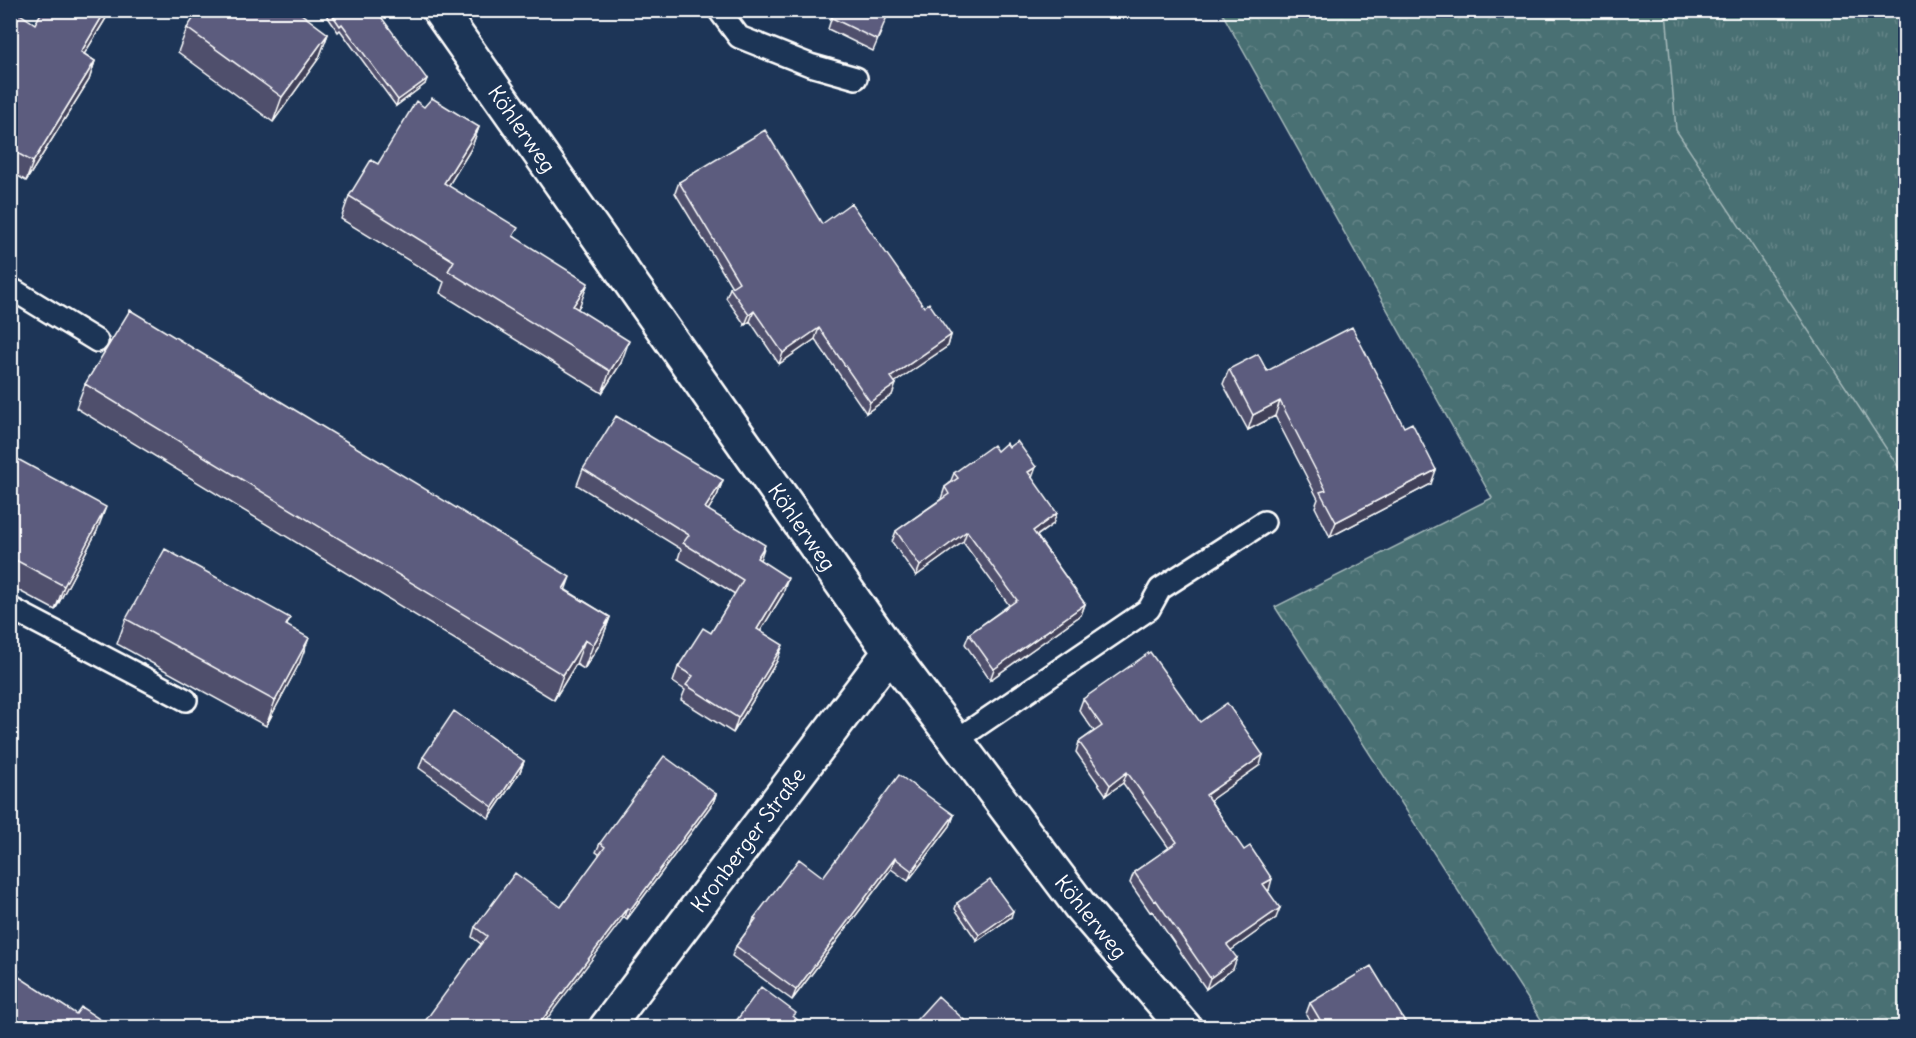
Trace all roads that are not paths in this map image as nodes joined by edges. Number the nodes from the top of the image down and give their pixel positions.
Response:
1 (439, 10) edge
2 (719, 10) edge
3 (856, 78) dead end
4 (10, 288) edge
5 (97, 341) dead end
6 (1264, 522) dead end
7 (10, 608) edge
8 (890, 652) junction
9 (186, 700) dead end
10 (956, 741) junction
11 (606, 1028) edge
12 (1185, 1028) edge

1 - 8 street, Köhlerweg
2 - 3 lane
4 - 5 lane
6 - 10 lane
7 - 9 lane
8 - 10 street, Köhlerweg
8 - 11 street, Kronberger Straße
10 - 12 street, Köhlerweg

